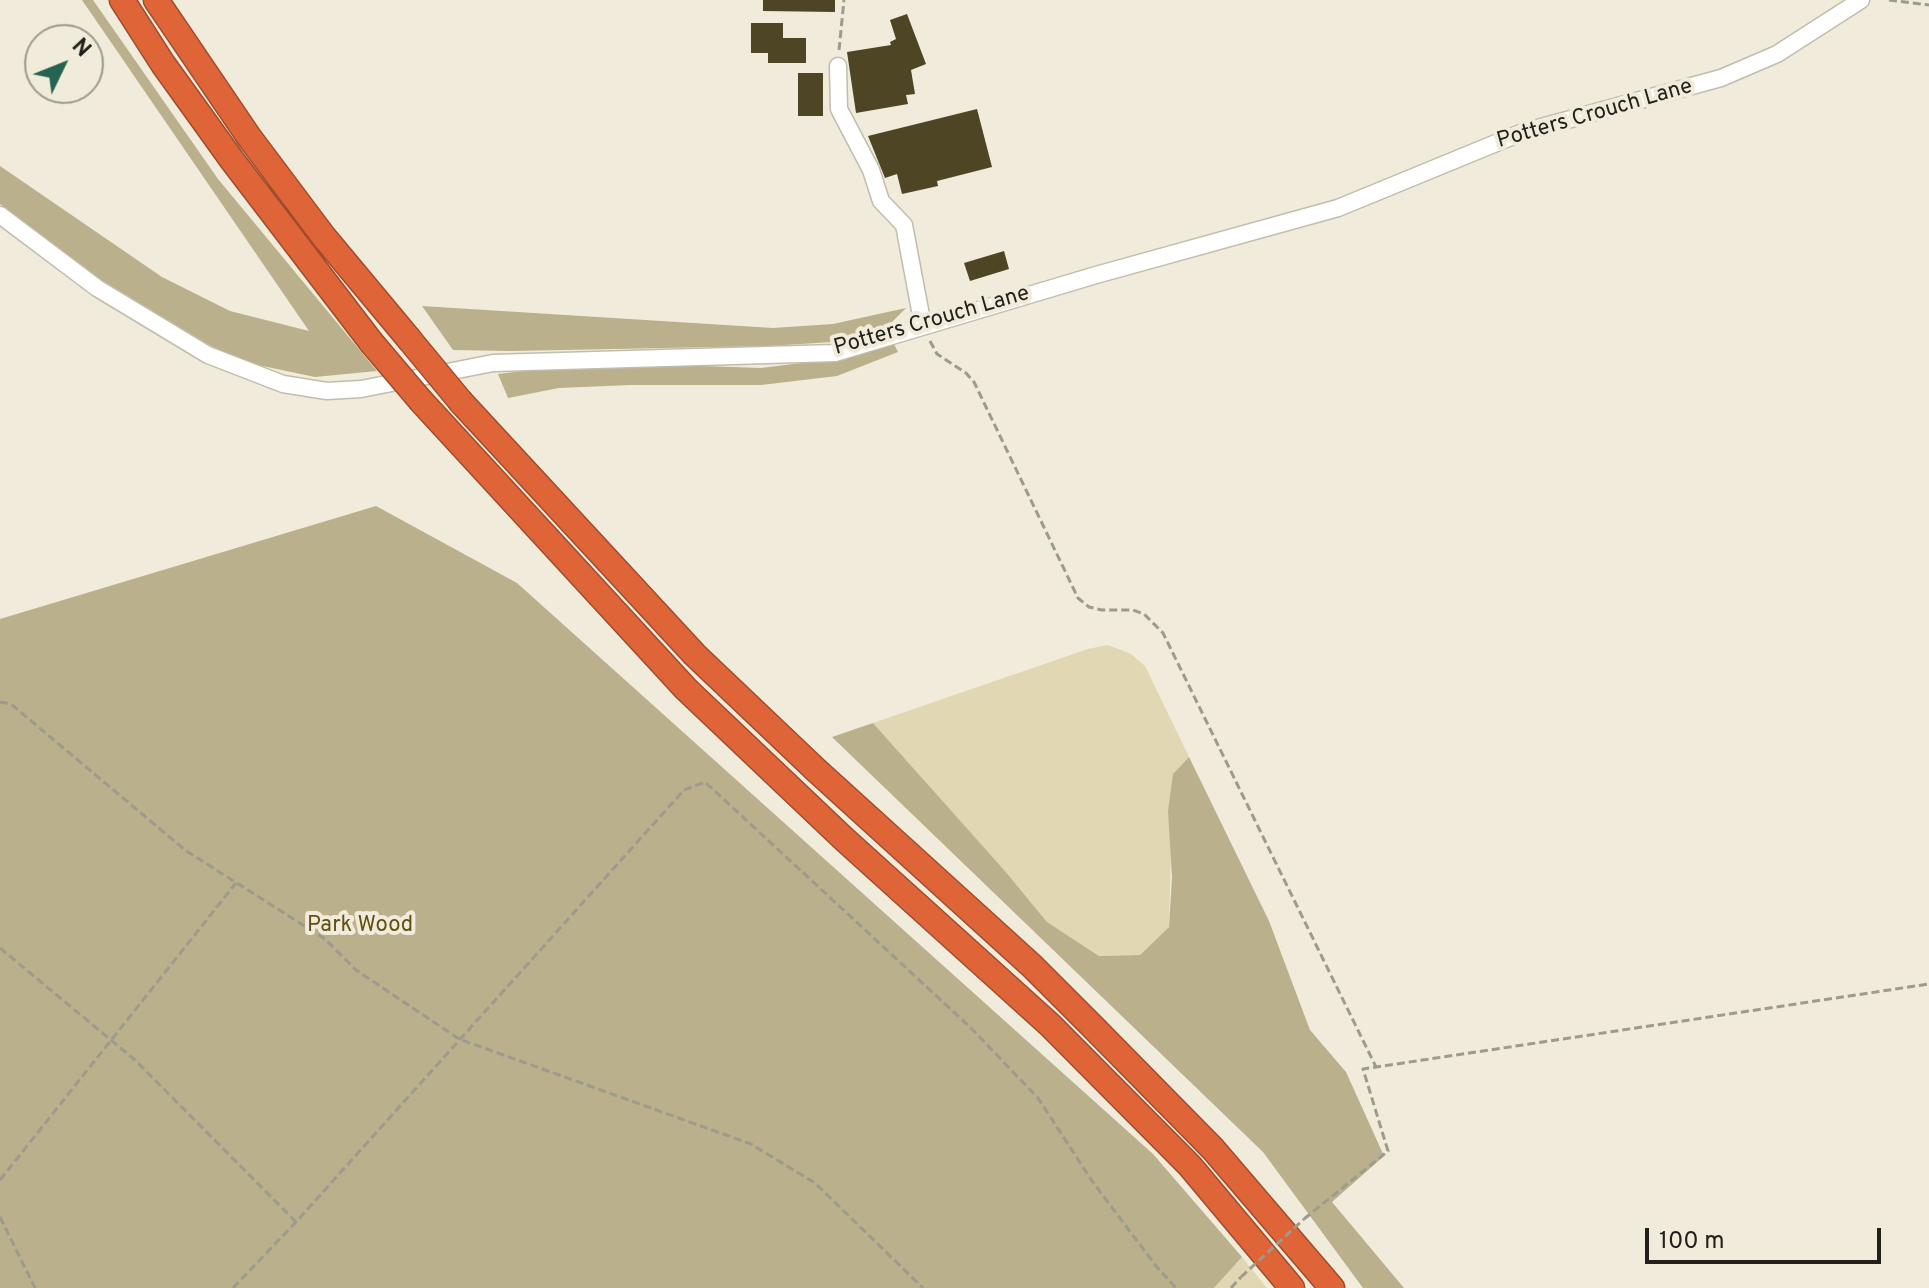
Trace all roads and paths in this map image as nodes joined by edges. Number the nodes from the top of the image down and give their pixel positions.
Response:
1 (122, 0) edge
2 (156, 0) edge
3 (844, 0) edge
4 (1861, 0) edge
5 (1889, 0) edge
6 (1929, 5) edge
7 (838, 66) joint
8 (0, 215) edge
9 (923, 326) junction
10 (0, 702) edge
11 (236, 883) junction
12 (0, 948) edge
13 (1929, 984) edge
14 (459, 1039) junction
15 (112, 1041) junction
16 (1376, 1067) junction
17 (0, 1180) edge
18 (0, 1217) edge
19 (296, 1222) junction
20 (35, 1288) edge
21 (233, 1288) edge
22 (923, 1288) edge
23 (1176, 1288) edge
24 (1231, 1288) edge
25 (1292, 1288) edge
26 (1332, 1288) edge

1 - 25 highway, bridge
2 - 26 highway, bridge
3 - 7 path
4 - 9 street, Potters Crouch Lane
5 - 6 path
7 - 9 street
8 - 9 street, Potters Crouch Lane
9 - 16 path
10 - 11 path
11 - 14 path
11 - 15 path
12 - 15 path
13 - 16 path
14 - 19 path
14 - 22 path
14 - 23 path
15 - 17 path
15 - 19 path
16 - 24 path, bridge
18 - 20 path
19 - 21 path

